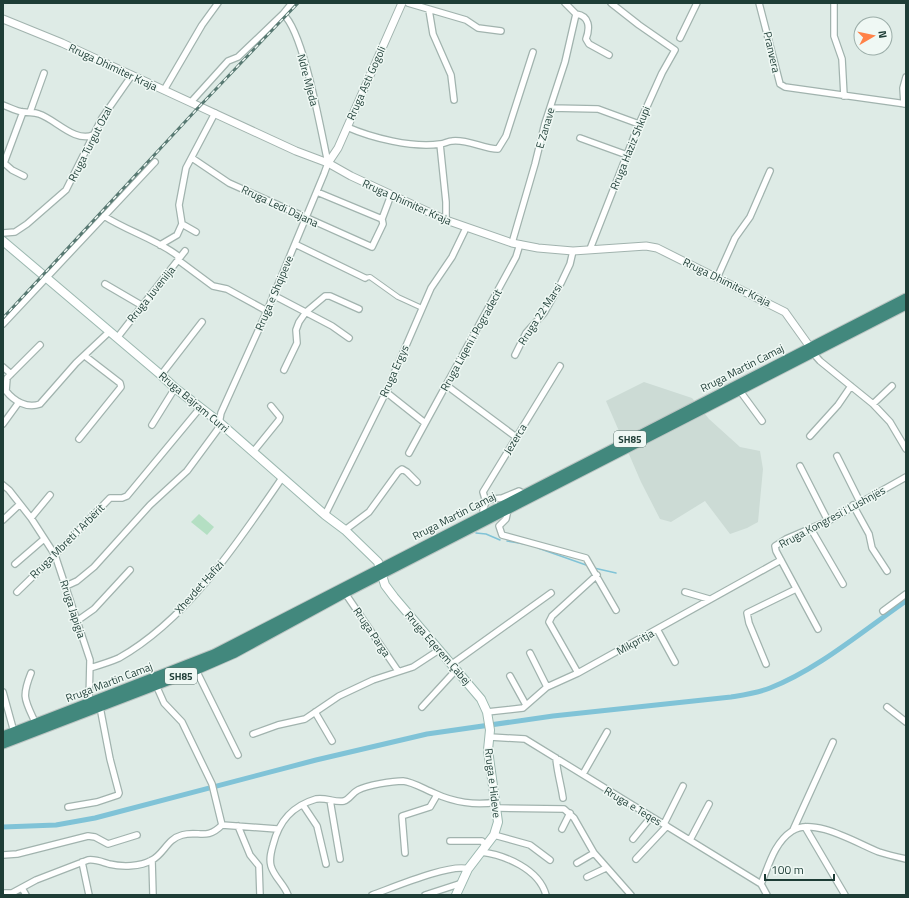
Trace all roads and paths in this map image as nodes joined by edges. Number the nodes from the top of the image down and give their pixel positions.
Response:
1 (218, 3) edge
2 (292, 3) edge
3 (402, 3) edge
4 (408, 3) edge
5 (565, 3) edge
6 (611, 3) edge
7 (697, 3) edge
8 (759, 3) edge
9 (834, 3) edge
10 (429, 10) junction
11 (283, 14) junction
12 (576, 14) junction
13 (3, 19) edge
14 (501, 31) dead end
15 (680, 38) dead end
16 (533, 52) dead end
17 (609, 55) dead end
18 (44, 73) dead end
19 (132, 75) junction
20 (906, 77) edge
21 (164, 90) junction
22 (844, 96) junction
23 (454, 100) dead end
24 (191, 102) junction
25 (905, 104) edge
26 (3, 105) edge
27 (550, 108) junction
28 (23, 112) junction
29 (30, 112) junction
30 (215, 113) junction
31 (639, 124) junction
32 (347, 127) junction
33 (93, 135) junction
34 (580, 138) dead end
35 (440, 144) junction
36 (627, 155) junction
37 (192, 158) junction
38 (155, 162) dead end
39 (328, 163) junction
40 (770, 170) dead end
41 (24, 176) dead end
42 (317, 192) junction
43 (391, 195) junction
44 (104, 216) junction
45 (306, 219) junction
46 (382, 219) junction
47 (446, 220) junction
48 (182, 224) junction
49 (466, 228) junction
50 (196, 232) dead end
51 (3, 233) edge
52 (3, 241) edge
53 (512, 243) junction
54 (295, 244) junction
55 (520, 244) junction
56 (160, 245) junction
57 (590, 249) junction
58 (185, 251) dead end
59 (573, 251) junction
60 (178, 260) junction
61 (46, 278) junction
62 (365, 278) joint
63 (717, 278) junction
64 (105, 284) dead end
65 (273, 295) junction
66 (906, 298) edge
67 (141, 305) junction
68 (906, 305) edge
69 (422, 308) junction
70 (359, 309) dead end
71 (268, 311) junction
72 (306, 312) junction
73 (202, 322) dead end
74 (3, 324) edge
75 (109, 332) junction
76 (117, 338) junction
77 (349, 338) dead end
78 (40, 345) dead end
79 (811, 350) junction
80 (515, 355) dead end
81 (85, 356) junction
82 (560, 366) dead end
83 (3, 367) edge
84 (284, 370) dead end
85 (11, 374) junction
86 (161, 375) junction
87 (446, 385) junction
88 (851, 386) junction
89 (892, 386) dead end
90 (175, 388) junction
91 (740, 391) junction
92 (386, 392) junction
93 (5, 393) edge
94 (19, 402) junction
95 (873, 404) junction
96 (271, 406) dead end
97 (200, 408) junction
98 (762, 421) dead end
99 (219, 422) junction
100 (425, 423) junction
101 (3, 424) edge
102 (152, 425) dead end
103 (810, 436) dead end
104 (516, 437) junction
105 (79, 439) dead end
106 (906, 449) edge
107 (253, 452) junction
108 (409, 453) dead end
109 (837, 456) dead end
110 (800, 466) dead end
111 (906, 477) edge
112 (282, 478) junction
113 (417, 482) dead end
114 (3, 485) edge
115 (524, 494) junction
116 (50, 495) dead end
117 (485, 500) junction
118 (860, 502) junction
119 (20, 504) junction
120 (853, 505) junction
121 (508, 510) junction
122 (484, 514) junction
123 (325, 515) junction
124 (31, 518) junction
125 (3, 520) edge
126 (828, 521) junction
127 (811, 529) junction
128 (345, 530) junction
129 (44, 539) junction
130 (55, 555) junction
131 (782, 560) junction
132 (15, 564) dead end
133 (130, 570) dead end
134 (887, 571) dead end
135 (381, 572) junction
136 (597, 575) junction
137 (843, 584) dead end
138 (66, 586) junction
139 (796, 589) junction
140 (17, 592) dead end
141 (684, 592) dead end
142 (345, 593) junction
143 (552, 593) dead end
144 (906, 594) edge
145 (709, 599) junction
146 (616, 610) dead end
147 (883, 611) dead end
148 (77, 621) junction
149 (657, 629) junction
150 (818, 629) dead end
151 (439, 650) junction
152 (530, 652) dead end
153 (675, 662) dead end
154 (766, 664) dead end
155 (454, 667) junction
156 (90, 668) junction
157 (196, 670) junction
158 (398, 671) junction
159 (31, 673) dead end
160 (578, 673) junction
161 (510, 676) dead end
162 (156, 685) junction
163 (547, 687) junction
164 (3, 692) edge
165 (89, 703) junction
166 (526, 706) junction
167 (100, 707) junction
168 (422, 707) dead end
169 (887, 707) dead end
170 (315, 712) junction
171 (488, 715) junction
172 (906, 722) edge
173 (36, 724) junction
174 (14, 732) junction
175 (607, 732) dead end
176 (253, 734) dead end
177 (490, 734) junction
178 (3, 736) edge
179 (332, 741) dead end
180 (833, 742) dead end
181 (3, 744) edge
182 (238, 755) dead end
183 (556, 758) junction
184 (583, 774) junction
185 (683, 786) dead end
186 (436, 795) junction
187 (563, 798) dead end
188 (330, 800) junction
189 (709, 804) dead end
190 (303, 805) junction
191 (497, 805) junction
192 (68, 807) dead end
193 (570, 813) junction
194 (651, 816) junction
195 (222, 825) junction
196 (666, 825) junction
197 (238, 826) junction
198 (805, 827) junction
199 (277, 829) junction
200 (562, 829) dead end
201 (793, 830) junction
202 (137, 835) dead end
203 (494, 835) junction
204 (633, 839) dead end
205 (690, 840) junction
206 (450, 841) dead end
207 (483, 849) junction
208 (404, 853) dead end
209 (594, 853) junction
210 (3, 855) edge
211 (340, 858) dead end
212 (636, 859) dead end
213 (906, 859) edge
214 (152, 860) junction
215 (550, 860) dead end
216 (82, 862) junction
217 (326, 864) dead end
218 (577, 864) dead end
219 (606, 868) junction
220 (468, 869) junction
221 (587, 877) dead end
222 (462, 883) junction
223 (761, 884) junction
224 (22, 888) junction
225 (3, 893) edge
226 (765, 893) edge
227 (26, 895) edge
228 (89, 895) edge
229 (153, 895) edge
230 (260, 895) edge
231 (288, 895) edge
232 (372, 895) edge
233 (426, 895) edge
234 (456, 895) edge
235 (546, 895) edge
236 (631, 895) edge
237 (846, 895) edge

1 - 21 street
2 - 11 street
3 - 32 street, Rruga Asti Gogoli
4 - 10 street
5 - 12 street
6 - 31 street, Rruga Haziz Shkupi
7 - 15 street
8 - 22 street, Pranvera
9 - 22 street
10 - 14 street
10 - 23 street
11 - 24 street
11 - 39 street, Ndre Mjeda
12 - 17 street
12 - 27 street, E Zanave
13 - 19 street, Rruga Dhimiter Kraja
16 - 35 street
18 - 29 street
19 - 21 street, Rruga Dhimiter Kraja
19 - 33 street, Rruga Turgut Ozal
20 - 25 street, Pranvera
21 - 24 street, Rruga Dhimiter Kraja
22 - 25 street, Pranvera
24 - 30 street, Rruga Dhimiter Kraja
26 - 28 street
27 - 31 street
27 - 53 street, E Zanave
28 - 29 street
28 - 41 street
29 - 33 street
30 - 37 street
30 - 39 street, Rruga Dhimiter Kraja
31 - 36 street, Rruga Haziz Shkupi
32 - 35 street
32 - 39 street, Rruga Asti Gogoli
33 - 51 street, Rruga Turgut Ozal
34 - 36 street
35 - 47 street
36 - 57 street, Rruga Haziz Shkupi
37 - 45 street, Rruga Ledi Dajana
37 - 48 street
38 - 44 street
39 - 42 street, Rruga e Shqipeve
39 - 43 street, Rruga Dhimiter Kraja
40 - 63 street
42 - 45 street, Rruga e Shqipeve
42 - 46 street
43 - 46 street
43 - 47 street, Rruga Dhimiter Kraja
44 - 56 street
44 - 61 street
45 - 46 street, Rruga Ledi Dajana
45 - 54 street, Rruga e Shqipeve
47 - 49 street, Rruga Dhimiter Kraja
48 - 50 street
48 - 56 street
49 - 53 street, Rruga Dhimiter Kraja
49 - 69 street, Rruga Ergys
52 - 61 main road, Rruga Bajram Curri
53 - 55 street, Rruga Dhimiter Kraja
54 - 62 street
54 - 65 street, Rruga e Shqipeve
55 - 59 street, Rruga Dhimiter Kraja
55 - 87 street, Rruga Liqeni i Pogradecit
56 - 60 street
57 - 59 street, Rruga Dhimiter Kraja
57 - 63 street, Rruga Dhimiter Kraja
58 - 60 street, Rruga Juvenilja
59 - 80 street, Rruga 22 Marsi
60 - 67 street, Rruga Juvenilja
60 - 71 street
61 - 74 street
61 - 75 main road, Rruga Bajram Curri
62 - 69 street
63 - 79 street, Rruga Dhimiter Kraja
64 - 67 street
65 - 71 street, Rruga e Shqipeve
65 - 72 street
66 - 79 highway, Rruga Martin Camaj / SH85
67 - 76 street, Rruga Juvenilja
68 - 79 highway, Rruga Martin Camaj / SH85
69 - 92 street, Rruga Ergys
70 - 72 street
71 - 99 street, Rruga e Shqipeve
72 - 77 street
72 - 84 street
73 - 86 street
75 - 76 main road, Rruga Bajram Curri
75 - 81 street
76 - 86 main road, Rruga Bajram Curri
78 - 85 street
79 - 88 street, Rruga Dhimiter Kraja
79 - 91 highway, Rruga Martin Camaj / SH85
79 - 115 highway, Rruga Martin Camaj / SH85
81 - 94 street
81 - 105 street
82 - 104 street, Jezerca
83 - 85 street
85 - 93 street
86 - 90 main road, Rruga Bajram Curri
87 - 100 street, Rruga Liqeni i Pogradecit
87 - 104 street
88 - 95 street, Rruga Dhimiter Kraja
88 - 103 street
89 - 95 street
90 - 97 main road, Rruga Bajram Curri
90 - 102 street
91 - 98 street
91 - 121 highway, Rruga Martin Camaj / SH85
92 - 100 street
92 - 123 street, Rruga Ergys
93 - 94 street
94 - 101 street
95 - 106 street, Rruga Dhimiter Kraja
96 - 107 street
97 - 99 main road, Rruga Bajram Curri
97 - 130 street, Rruga Mbreti I Arbërit
99 - 107 main road, Rruga Bajram Curri
99 - 138 street, Rruga e Shqipeve
100 - 108 street, Rruga Liqeni i Pogradecit
104 - 117 street, Jezerca
107 - 112 main road, Rruga Bajram Curri
109 - 118 street
110 - 126 street
111 - 118 street, Rruga Kongresi i Lushnjës
112 - 123 main road, Rruga Bajram Curri
112 - 156 street, Xhevdet Hafizi
113 - 128 street
114 - 119 street, Rruga Japigia
115 - 117 street
115 - 122 highway, Rruga Martin Camaj / SH85
116 - 124 street
117 - 122 street, Jezerca
118 - 120 street, Rruga Kongresi i Lushnjës
119 - 124 street, Rruga Japigia
119 - 125 street
120 - 126 street, Rruga Kongresi i Lushnjës
120 - 134 street
121 - 135 highway, Rruga Martin Camaj / SH85
121 - 136 street
122 - 135 highway, Rruga Martin Camaj / SH85
123 - 128 main road, Rruga Bajram Curri
124 - 129 street, Rruga Japigia
126 - 127 street, Rruga Kongresi i Lushnjës
127 - 131 street, Rruga Kongresi i Lushnjës
127 - 137 street
128 - 135 main road, Rruga Bajram Curri
129 - 130 street, Rruga Japigia
129 - 132 street
130 - 138 street, Rruga Japigia
130 - 140 street, Rruga Mbreti I Arbërit
131 - 139 street, Rruga Kongresi i Lushnjës
131 - 145 street, Mikpritja
133 - 148 street
135 - 142 highway, Rruga Martin Camaj / SH85
135 - 151 main road, Rruga Eqerem Çabej
135 - 165 highway, Rruga Martin Camaj / SH85
136 - 146 street
136 - 160 street
138 - 148 street, Rruga Japigia
139 - 150 street, Rruga Kongresi i Lushnjës
139 - 154 street
141 - 145 street
142 - 157 highway, Rruga Martin Camaj / SH85
142 - 158 street, Rruga Parga
143 - 155 street
144 - 147 street
145 - 149 street, Mikpritja
148 - 156 street, Rruga Japigia
149 - 153 street
149 - 160 street, Mikpritja
151 - 155 main road, Rruga Eqerem Çabej
151 - 158 street
152 - 163 street
155 - 168 street
155 - 171 main road, Rruga Eqerem Çabej
156 - 165 street, Rruga Japigia
157 - 162 highway, Rruga Martin Camaj / SH85
157 - 182 street
158 - 170 street
159 - 173 street
160 - 163 street, Mikpritja
161 - 166 street
162 - 167 highway, Rruga Martin Camaj / SH85
162 - 195 street
163 - 166 street, Mikpritja
164 - 174 street
165 - 173 highway, Rruga Martin Camaj / SH85
166 - 171 street, Mikpritja
167 - 181 highway, Rruga Martin Camaj / SH85
167 - 192 street
169 - 172 street
170 - 176 street
170 - 179 street
171 - 177 main road, Rruga Eqerem Çabej
173 - 174 highway, Rruga Martin Camaj / SH85
174 - 178 highway, Rruga Martin Camaj / SH85
175 - 184 street
177 - 183 street, Rruga e Teqes
177 - 191 main road, Rruga e Hideve
180 - 201 street
183 - 184 street, Rruga e Teqes
183 - 187 street
184 - 194 street, Rruga e Teqes
185 - 196 street
186 - 188 street
186 - 191 street
186 - 208 street
188 - 190 street
188 - 211 street
189 - 205 street
190 - 199 street
190 - 217 street
191 - 193 street
191 - 203 main road, Rruga e Hideve
193 - 200 street
193 - 209 street
194 - 196 street, Rruga e Teqes
194 - 204 street
195 - 197 street
195 - 214 street
196 - 205 street, Rruga e Teqes
196 - 212 street
197 - 199 street
197 - 230 street
198 - 201 street
198 - 213 street
198 - 237 street
199 - 231 street
201 - 223 street
202 - 210 street
203 - 207 main road, Rruga e Hideve
203 - 215 street
205 - 223 street, Rruga e Teqes
206 - 207 street
207 - 220 main road, Rruga e Hideve
207 - 235 street
209 - 218 street
209 - 219 street
214 - 216 street
214 - 229 street
216 - 224 street
216 - 228 street
219 - 221 street
219 - 236 street
220 - 222 main road, Rruga e Hideve
220 - 232 street
222 - 233 street
222 - 234 main road, Rruga e Hideve
223 - 226 street, Rruga e Teqes
224 - 225 street
224 - 227 street

